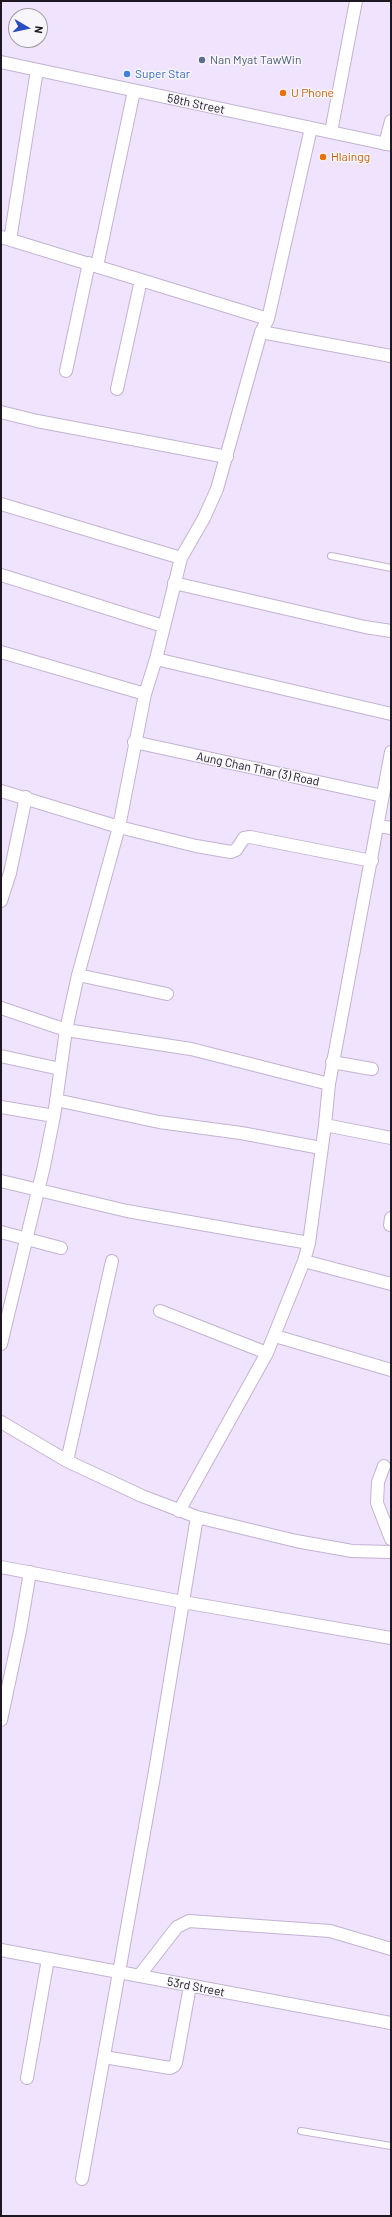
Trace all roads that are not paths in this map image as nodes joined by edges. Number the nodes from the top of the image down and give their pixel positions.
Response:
1 (356, 1) edge
2 (1, 62) edge
3 (37, 70) junction
4 (134, 91) junction
5 (391, 121) edge
6 (311, 128) junction
7 (331, 132) junction
8 (388, 145) edge
9 (5, 239) edge
10 (93, 265) junction
11 (141, 280) junction
12 (268, 319) junction
13 (261, 332) junction
14 (391, 356) edge
15 (66, 371) dead end
16 (117, 389) dead end
17 (1, 412) edge
18 (227, 457) junction
19 (1, 504) edge
20 (331, 556) dead end
21 (181, 558) junction
22 (391, 568) edge
23 (1, 575) edge
24 (174, 583) junction
25 (163, 626) junction
26 (391, 631) edge
27 (1, 652) edge
28 (156, 659) junction
29 (145, 694) junction
30 (391, 714) edge
31 (134, 742) junction
32 (391, 752) edge
33 (1, 791) edge
34 (383, 796) junction
35 (26, 797) junction
36 (379, 826) junction
37 (119, 827) junction
38 (391, 828) edge
39 (372, 861) junction
40 (1, 901) edge
41 (78, 975) junction
42 (167, 994) dead end
43 (1, 1008) edge
44 (66, 1030) junction
45 (1, 1056) edge
46 (332, 1062) junction
47 (60, 1069) junction
48 (372, 1069) dead end
49 (329, 1084) junction
50 (56, 1100) junction
51 (1, 1107) edge
52 (54, 1116) junction
53 (325, 1126) junction
54 (391, 1138) edge
55 (321, 1148) junction
56 (1, 1181) edge
57 (37, 1190) junction
58 (1, 1232) edge
59 (26, 1239) junction
60 (309, 1243) junction
61 (61, 1248) dead end
62 (112, 1261) dead end
63 (304, 1261) junction
64 (391, 1284) edge
65 (160, 1311) dead end
66 (275, 1336) junction
67 (1, 1344) edge
68 (267, 1353) junction
69 (391, 1370) edge
70 (1, 1422) edge
71 (66, 1461) junction
72 (384, 1466) dead end
73 (179, 1511) junction
74 (197, 1517) junction
75 (391, 1539) edge
76 (391, 1552) edge
77 (1, 1567) edge
78 (30, 1572) junction
79 (183, 1602) junction
80 (391, 1638) edge
81 (1, 1720) edge
82 (391, 1949) edge
83 (1, 1950) edge
84 (48, 1959) junction
85 (119, 1972) junction
86 (139, 1976) junction
87 (190, 1986) junction
88 (391, 2023) edge
89 (104, 2057) junction
90 (27, 2078) dead end
91 (301, 2130) dead end
92 (391, 2146) edge
93 (82, 2179) dead end

1 - 7 street
2 - 3 street, 58th Street
3 - 4 street, 58th Street
3 - 9 street
4 - 6 street, 58th Street
4 - 10 street
5 - 8 street
6 - 7 street, 58th Street
6 - 12 street
7 - 8 street, 58th Street
9 - 10 street
10 - 11 street
10 - 15 street
11 - 12 street
11 - 16 street
12 - 13 street
13 - 14 street
13 - 18 street
17 - 18 street
18 - 21 street
19 - 21 street
20 - 22 lane
21 - 24 street
23 - 25 street
24 - 25 street
24 - 26 street
25 - 28 street
27 - 29 street
28 - 29 street
28 - 30 street
29 - 31 street
31 - 34 street, Aung Chan Thar (3) Road
31 - 37 street
32 - 34 street
33 - 35 street
34 - 36 street
35 - 37 street
35 - 40 street
36 - 38 street
36 - 39 street
37 - 39 street
37 - 41 street
39 - 46 street
41 - 42 street
41 - 44 street
43 - 44 street
44 - 47 street
44 - 49 street
45 - 47 street
46 - 48 street
46 - 49 street
47 - 50 street
49 - 53 street
50 - 52 street
50 - 55 street
51 - 52 street
52 - 57 street
53 - 54 street
53 - 55 street
55 - 60 street
56 - 57 street
57 - 59 street
57 - 60 street
58 - 59 street
59 - 61 street
59 - 67 street
60 - 63 street
62 - 71 street
63 - 64 street
63 - 66 street
65 - 68 street
66 - 68 street
66 - 69 street
68 - 73 street
70 - 71 street
71 - 73 street
72 - 75 street
73 - 74 street
74 - 76 street
74 - 79 street
77 - 78 street
78 - 79 street
78 - 81 street
79 - 80 street
79 - 85 street
82 - 86 street
83 - 84 street, 53rd Street
84 - 85 street, 53rd Street
84 - 90 street
85 - 86 street, 53rd Street
85 - 89 street
86 - 87 street, 53rd Street
87 - 88 street, 53rd Street
87 - 89 street
89 - 93 street
91 - 92 lane

